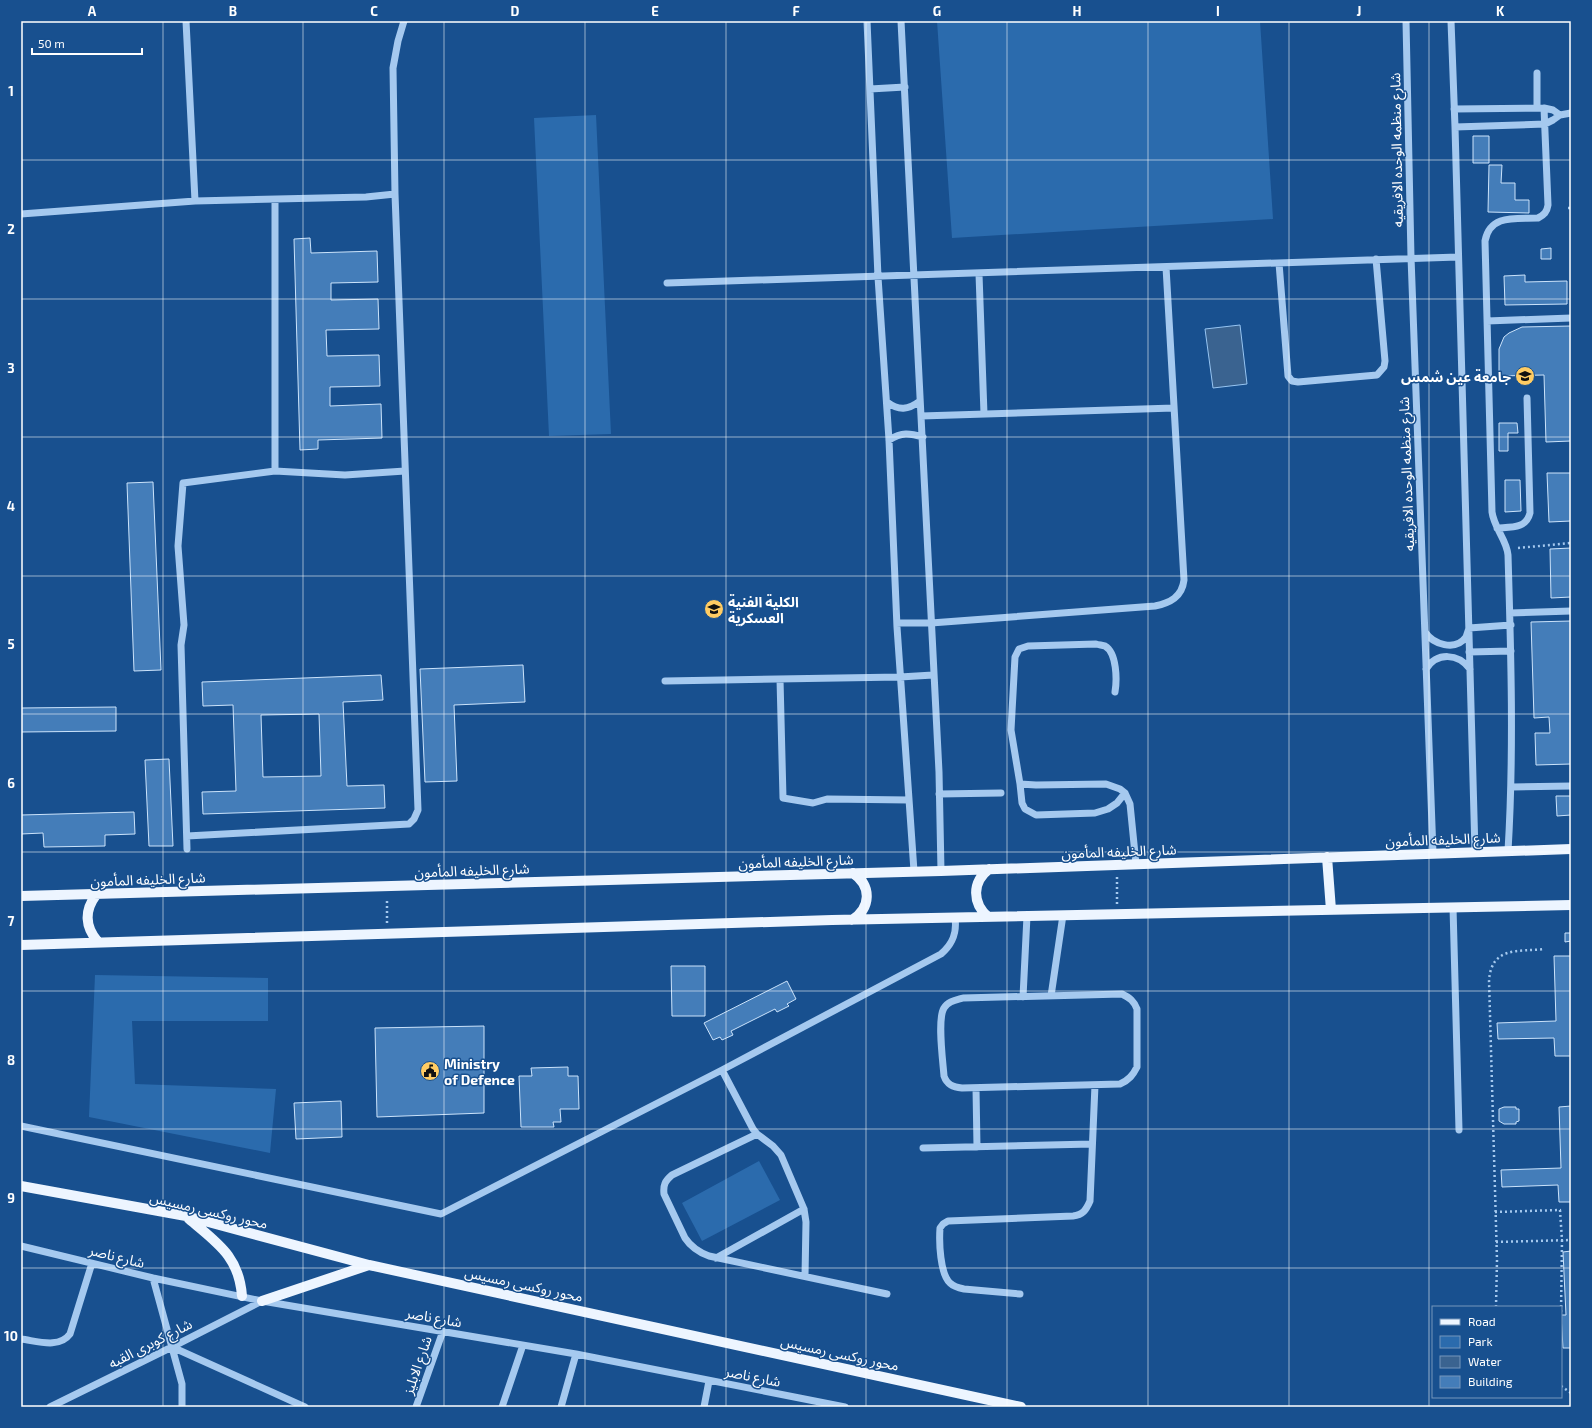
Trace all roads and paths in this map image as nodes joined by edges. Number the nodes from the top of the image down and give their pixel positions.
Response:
1 (186, 21) edge
2 (404, 21) edge
3 (867, 21) edge
4 (901, 21) edge
5 (1406, 21) edge
6 (1451, 21) edge
7 (1538, 73) dead end
8 (905, 87) junction
9 (870, 89) junction
10 (1541, 108) junction
11 (1454, 109) junction
12 (1571, 113) edge
13 (1560, 115) junction
14 (1545, 124) junction
15 (1456, 127) junction
16 (395, 194) junction
17 (275, 200) junction
18 (194, 201) junction
19 (21, 214) edge
20 (1411, 257) junction
21 (1458, 257) junction
22 (1376, 259) junction
23 (1279, 263) junction
24 (1166, 267) junction
25 (979, 274) junction
26 (914, 276) junction
27 (878, 277) junction
28 (667, 283) dead end
29 (1571, 318) edge
30 (1487, 321) junction
31 (1527, 398) dead end
32 (920, 401) junction
33 (887, 402) junction
34 (1174, 408) junction
35 (984, 414) junction
36 (921, 416) junction
37 (923, 437) junction
38 (890, 440) junction
39 (275, 471) junction
40 (405, 471) junction
41 (1497, 528) junction
42 (1571, 543) edge
43 (1507, 549) junction
44 (1571, 611) edge
45 (1510, 613) junction
46 (897, 623) junction
47 (931, 623) junction
48 (1510, 625) junction
49 (1469, 628) junction
50 (1425, 631) junction
51 (1511, 651) junction
52 (1469, 652) junction
53 (1426, 669) junction
54 (1470, 669) junction
55 (934, 675) junction
56 (900, 678) junction
57 (780, 679) junction
58 (665, 681) dead end
59 (1115, 692) dead end
60 (1020, 784) junction
61 (1571, 786) edge
62 (1512, 787) junction
63 (1001, 793) dead end
64 (939, 794) junction
65 (1125, 794) junction
66 (908, 800) junction
67 (187, 836) junction
68 (187, 849) dead end
69 (1571, 849) edge
70 (1508, 851) junction
71 (1475, 852) junction
72 (1433, 854) junction
73 (1327, 857) junction
74 (1136, 864) junction
75 (1117, 865) junction
76 (989, 869) junction
77 (914, 871) junction
78 (941, 871) junction
79 (853, 873) junction
80 (388, 886) junction
81 (96, 895) junction
82 (21, 896) edge
83 (1571, 905) edge
84 (1453, 907) junction
85 (1331, 910) junction
86 (1117, 914) junction
87 (1063, 915) junction
88 (1027, 916) junction
89 (988, 917) junction
90 (955, 918) junction
91 (852, 920) junction
92 (387, 934) junction
93 (98, 942) junction
94 (21, 944) edge
95 (1545, 949) dead end
96 (1023, 996) junction
97 (1051, 996) junction
98 (722, 1070) junction
99 (1095, 1085) junction
100 (976, 1088) junction
101 (21, 1126) edge
102 (1459, 1130) dead end
103 (757, 1134) junction
104 (1092, 1144) junction
105 (977, 1146) junction
106 (923, 1148) dead end
107 (21, 1186) edge
108 (804, 1209) junction
109 (1495, 1212) junction
110 (186, 1216) junction
111 (1562, 1240) junction
112 (1571, 1240) edge
113 (1496, 1242) junction
114 (21, 1246) edge
115 (716, 1258) junction
116 (92, 1263) junction
117 (369, 1265) junction
118 (805, 1276) junction
119 (153, 1278) junction
120 (887, 1294) dead end
121 (1020, 1294) dead end
122 (242, 1296) junction
123 (262, 1301) junction
124 (1496, 1306) edge
125 (1561, 1306) edge
126 (443, 1331) junction
127 (21, 1339) edge
128 (523, 1345) junction
129 (172, 1347) junction
130 (576, 1354) junction
131 (709, 1381) junction
132 (1562, 1387) edge
133 (1571, 1393) edge
134 (804, 1399) junction
135 (50, 1407) edge
136 (182, 1407) edge
137 (305, 1407) edge
138 (416, 1407) edge
139 (502, 1407) edge
140 (561, 1407) edge
141 (704, 1407) edge
142 (802, 1407) edge
143 (845, 1407) edge
144 (1021, 1407) edge

1 - 18 street
2 - 16 street
3 - 9 street
4 - 8 street
5 - 20 street, شارع منظمه الوحده الافريقيه
6 - 11 street
7 - 10 street
8 - 9 street
8 - 26 street
9 - 27 street
10 - 11 street
10 - 13 street
10 - 14 street
11 - 15 street
12 - 13 street
13 - 14 street
14 - 15 street
14 - 30 street
15 - 21 street
16 - 17 street
16 - 40 street
17 - 18 street
17 - 39 street
18 - 19 street
20 - 21 street
20 - 22 street
20 - 50 street, شارع منظمه الوحده الافريقيه
21 - 49 street
22 - 23 street
22 - 23 street
23 - 24 street
24 - 25 street
24 - 34 street
25 - 26 street
25 - 35 street
26 - 27 street
26 - 32 street
27 - 28 street
27 - 33 street
29 - 30 street
30 - 41 street
31 - 41 street
32 - 33 street
32 - 36 street
33 - 38 street
34 - 35 street
34 - 47 street
35 - 36 street
36 - 37 street
37 - 38 street
37 - 47 street
38 - 46 street
39 - 40 street
39 - 67 street
40 - 67 street
41 - 43 street
42 - 43 path
43 - 45 street
44 - 45 street
45 - 48 street
46 - 47 street
46 - 56 street
47 - 55 street
48 - 49 street
48 - 51 street
49 - 50 street
49 - 52 street
50 - 53 street, شارع منظمه الوحده الافريقيه
51 - 52 street
51 - 62 street
52 - 54 street
53 - 54 street
53 - 72 street, شارع منظمه الوحده الافريقيه
54 - 71 street
55 - 56 street
55 - 64 street
56 - 57 street
56 - 66 street
57 - 58 street
57 - 66 street
59 - 60 street
60 - 65 street
60 - 65 street
61 - 62 street
62 - 70 street
63 - 64 street
64 - 78 street
65 - 74 street
66 - 77 street
67 - 68 street
69 - 70 main road, شارع الخليفه المأمون
70 - 71 main road, شارع الخليفه المأمون
71 - 72 main road, شارع الخليفه المأمون
72 - 73 main road, شارع الخليفه المأمون
73 - 74 main road, شارع الخليفه المأمون
73 - 85 main road
74 - 75 main road, شارع الخليفه المأمون
75 - 76 main road, شارع الخليفه المأمون
75 - 86 path
76 - 78 main road, شارع الخليفه المأمون
76 - 89 main road
77 - 78 main road, شارع الخليفه المأمون
77 - 79 main road, شارع الخليفه المأمون
79 - 80 main road, شارع الخليفه المأمون
79 - 91 main road
80 - 81 main road, شارع الخليفه المأمون
80 - 92 path
81 - 82 main road, شارع الخليفه المأمون
81 - 93 main road
83 - 84 main road
84 - 85 main road
84 - 102 street
85 - 86 main road
86 - 87 main road
87 - 88 main road
87 - 97 street
88 - 89 main road
88 - 96 street
89 - 90 main road
90 - 91 main road
90 - 98 street
91 - 92 main road
92 - 93 main road
93 - 94 main road
95 - 109 path
96 - 97 street
96 - 100 street
97 - 99 street
98 - 101 street
98 - 103 street
99 - 100 street
99 - 104 street
100 - 105 street
103 - 108 street
103 - 115 street
104 - 105 street
104 - 121 street
105 - 106 street
107 - 110 main road, محور روكسى رمسيس
108 - 115 street
108 - 118 street
109 - 111 path
109 - 113 path
110 - 117 main road, محور روكسى رمسيس
110 - 122 main road
111 - 112 path
111 - 113 path
111 - 125 path
113 - 124 path
114 - 116 street, شارع ناصر
115 - 118 street
116 - 119 street, شارع ناصر
116 - 127 street
117 - 123 main road
117 - 144 main road, محور روكسى رمسيس
118 - 120 street
119 - 122 street, شارع ناصر
119 - 129 street
122 - 123 street, شارع ناصر
123 - 126 street, شارع ناصر
123 - 129 street, شارع كوبرى القبه
126 - 128 street, شارع ناصر
126 - 138 street, شارع الابليز
128 - 130 street, شارع ناصر
128 - 139 street
129 - 135 street, شارع كوبرى القبه
129 - 136 street
129 - 137 street
130 - 131 street, شارع ناصر
130 - 140 street
131 - 134 street, شارع ناصر
131 - 141 street
132 - 133 path
134 - 142 street
134 - 143 street, شارع ناصر

